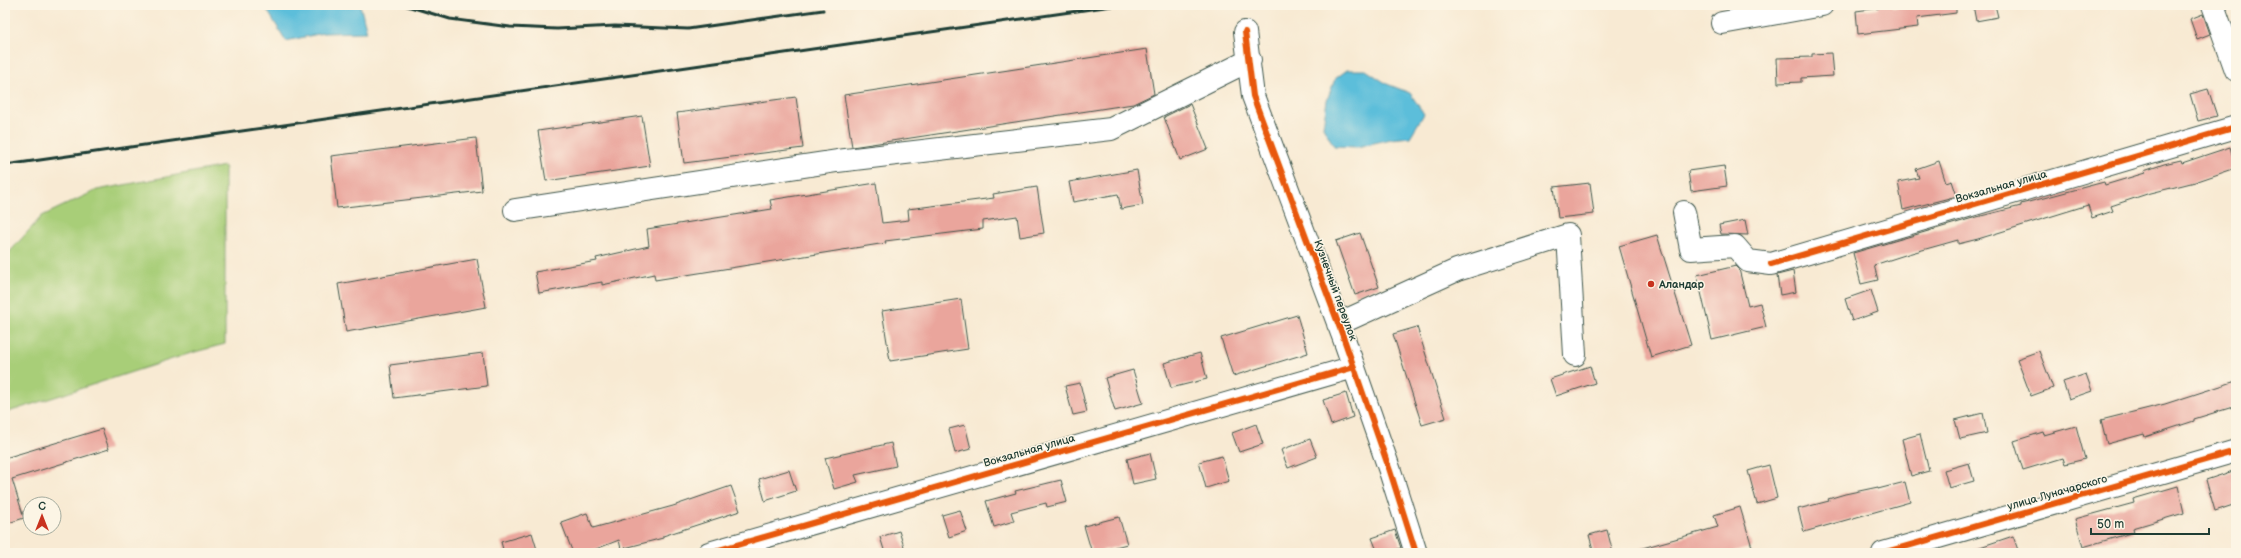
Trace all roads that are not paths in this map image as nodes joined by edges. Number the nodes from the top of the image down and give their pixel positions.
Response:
1 (1822, 5) edge
2 (2215, 10) edge
3 (1722, 23) dead end
4 (1245, 32) dead end
5 (1250, 60) junction
6 (2236, 70) edge
7 (2236, 128) edge
8 (515, 210) dead end
9 (1684, 212) dead end
10 (1338, 324) junction
11 (1575, 356) dead end
12 (1354, 367) junction
13 (2236, 451) edge
14 (709, 553) edge
15 (1416, 553) edge
16 (1883, 553) edge

1 - 3 street
2 - 6 street
4 - 5 street, Кузнечный переулок
5 - 8 street
5 - 10 street, Кузнечный переулок
7 - 9 street, Вокзальная улица
10 - 11 street
10 - 12 street, Кузнечный переулок
12 - 14 street, Вокзальная улица
12 - 15 street, Кузнечный переулок
13 - 16 street, улица Луначарского

